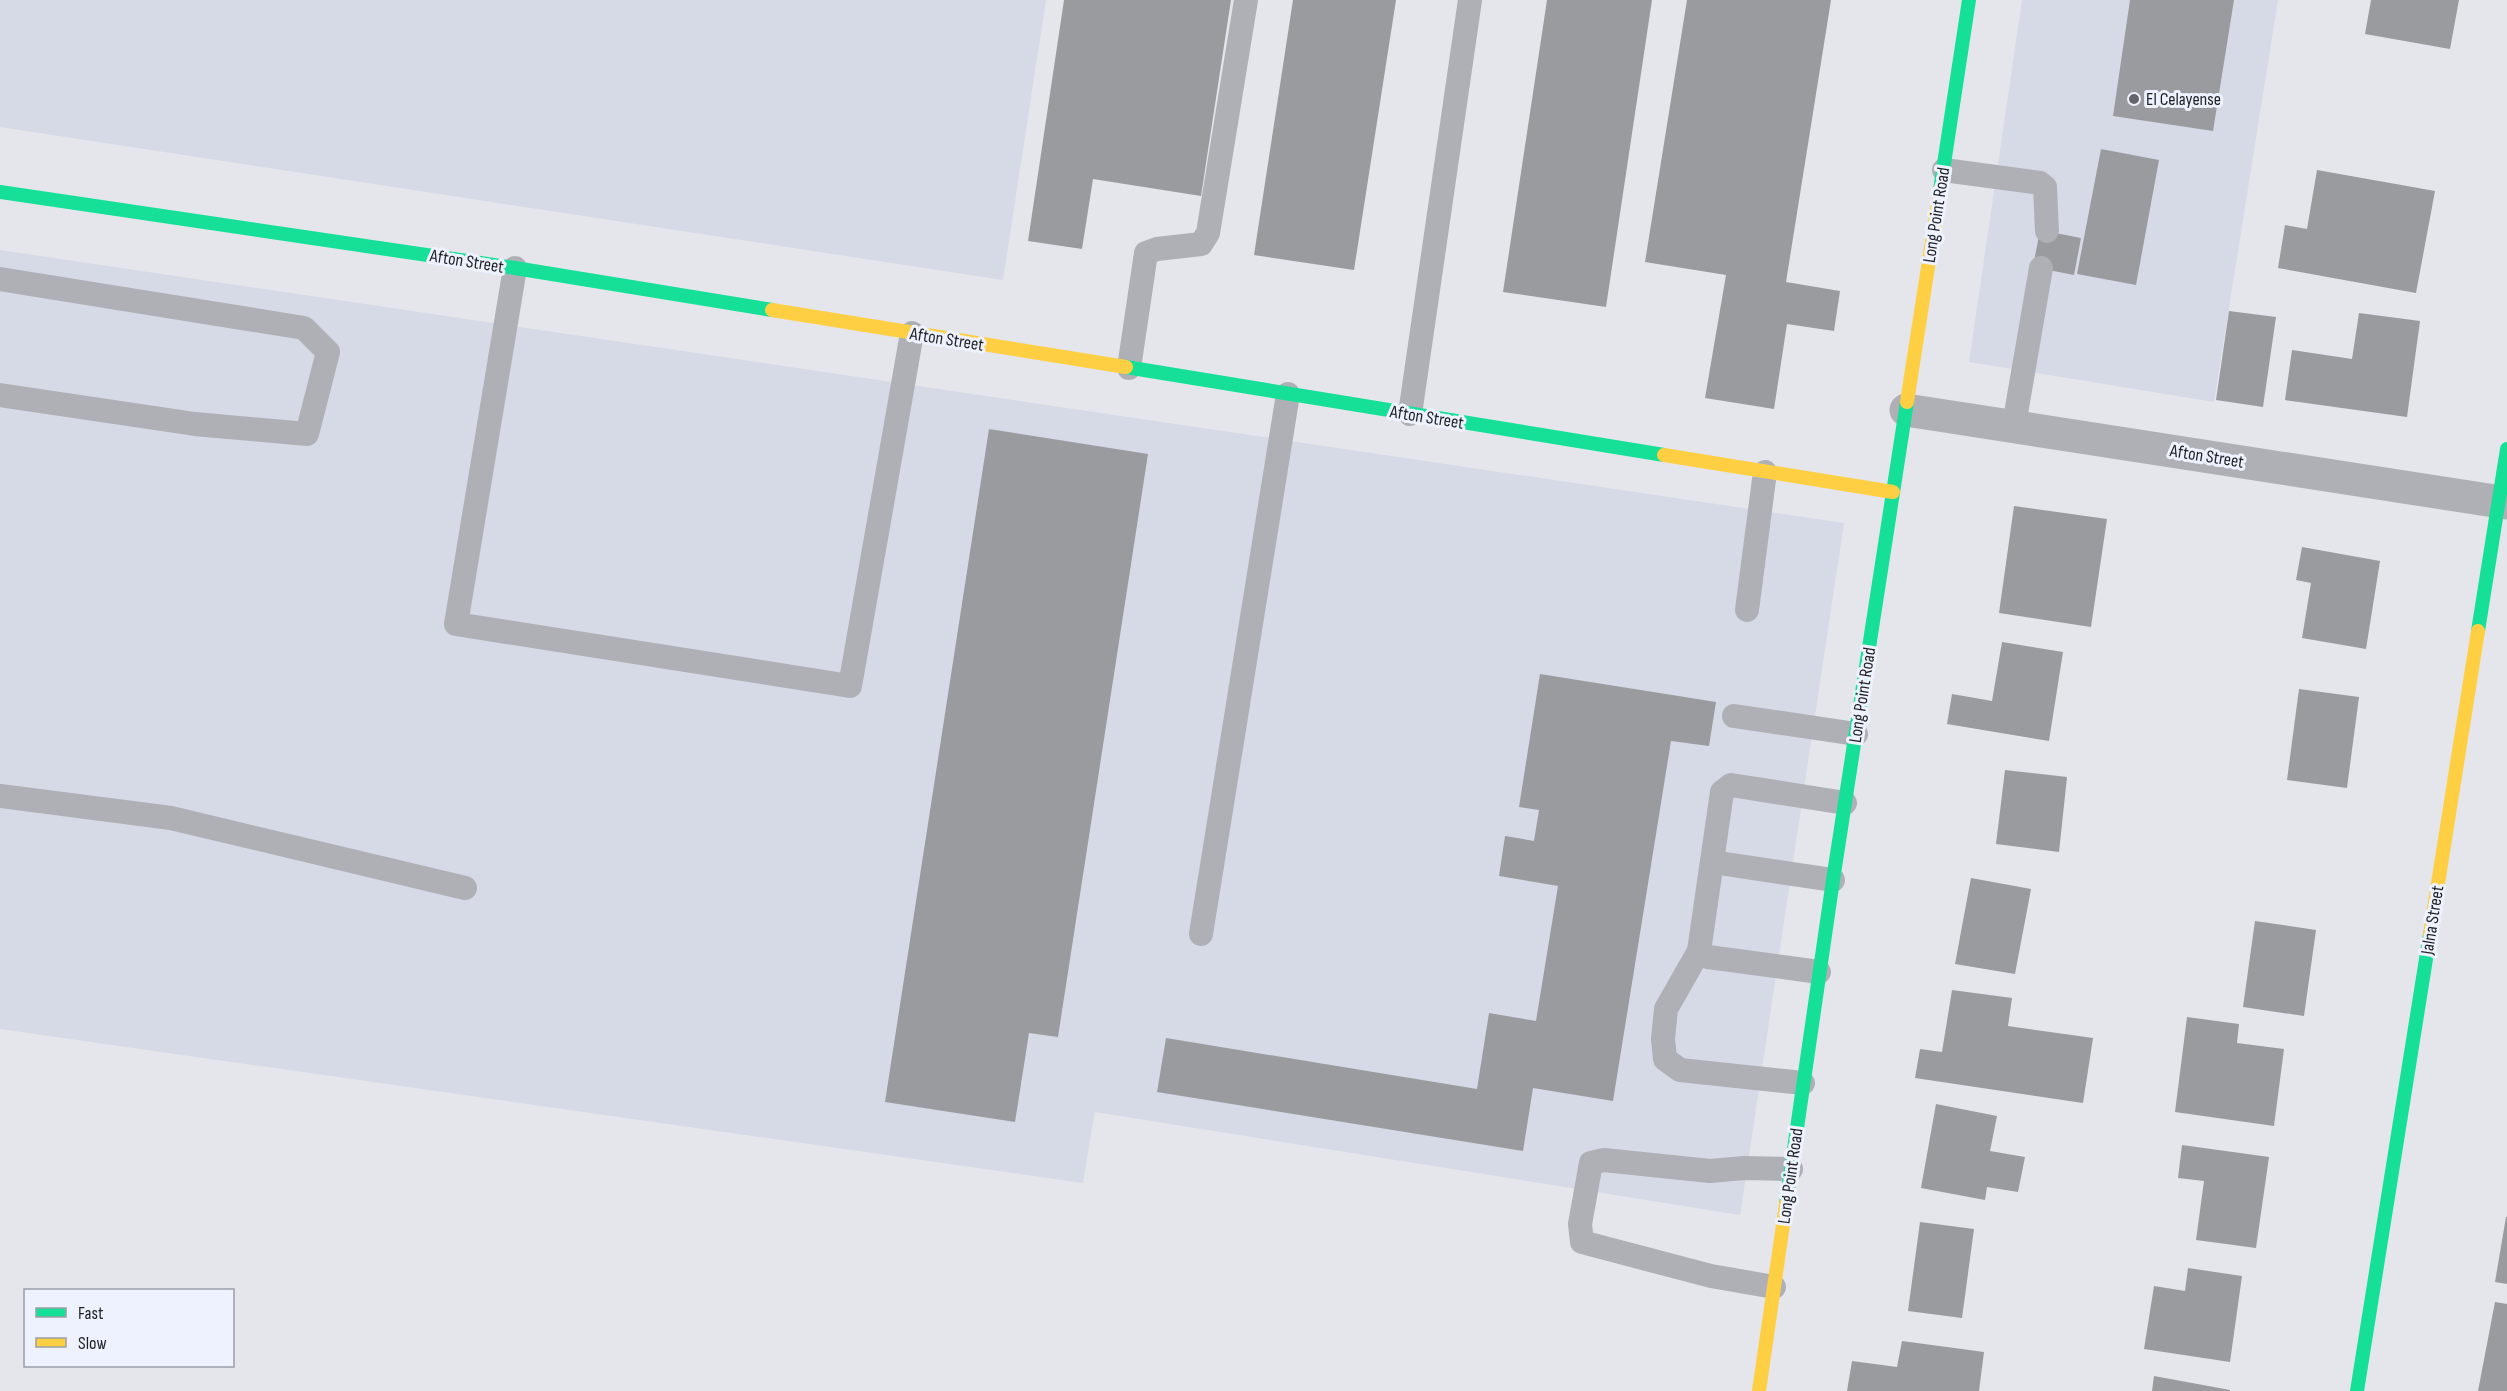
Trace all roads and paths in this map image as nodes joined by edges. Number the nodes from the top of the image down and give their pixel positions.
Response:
1 (1246, 0) edge
2 (1470, 0) edge
3 (1969, 0) edge
4 (1944, 170) junction
5 (0, 192) edge
6 (2047, 231) dead end
7 (515, 268) junction
8 (2040, 268) dead end
9 (0, 279) edge
10 (912, 333) junction
11 (1129, 368) junction
12 (1288, 394) junction
13 (0, 395) edge
14 (1906, 410) junction
15 (1410, 414) junction
16 (2014, 425) junction
17 (2507, 449) edge
18 (1765, 472) junction
19 (1893, 492) junction
20 (2503, 502) edge
21 (1747, 610) dead end
22 (1734, 716) dead end
23 (1856, 734) junction
24 (0, 796) edge
25 (1845, 803) junction
26 (1712, 862) junction
27 (1833, 880) junction
28 (465, 888) dead end
29 (1201, 934) dead end
30 (1699, 951) junction
31 (1819, 972) junction
32 (1803, 1083) junction
33 (1791, 1169) junction
34 (1774, 1287) junction
35 (1759, 1391) edge
36 (2357, 1391) edge

1 - 11 lane
2 - 15 lane
3 - 4 street, Long Point Road
4 - 6 lane
4 - 14 street, Long Point Road
5 - 7 street, Afton Street
7 - 10 street, Afton Street
7 - 10 lane
8 - 16 lane
9 - 13 lane
10 - 11 street, Afton Street
11 - 12 street, Afton Street
12 - 15 street, Afton Street
12 - 29 lane
14 - 16 street, Afton Street
14 - 19 street, Long Point Road
15 - 18 street, Afton Street
16 - 20 street, Afton Street
17 - 20 street, Jalna Street
18 - 19 street, Afton Street
18 - 21 lane
19 - 23 street, Long Point Road
20 - 36 street, Jalna Street
22 - 23 lane
23 - 25 street, Long Point Road
24 - 28 lane
25 - 26 lane
25 - 27 street, Long Point Road
26 - 27 lane
26 - 30 lane
27 - 31 street, Long Point Road
30 - 31 lane
30 - 32 lane
31 - 32 street, Long Point Road
32 - 33 street, Long Point Road
33 - 34 street, Long Point Road
33 - 34 lane
34 - 35 street, Long Point Road

